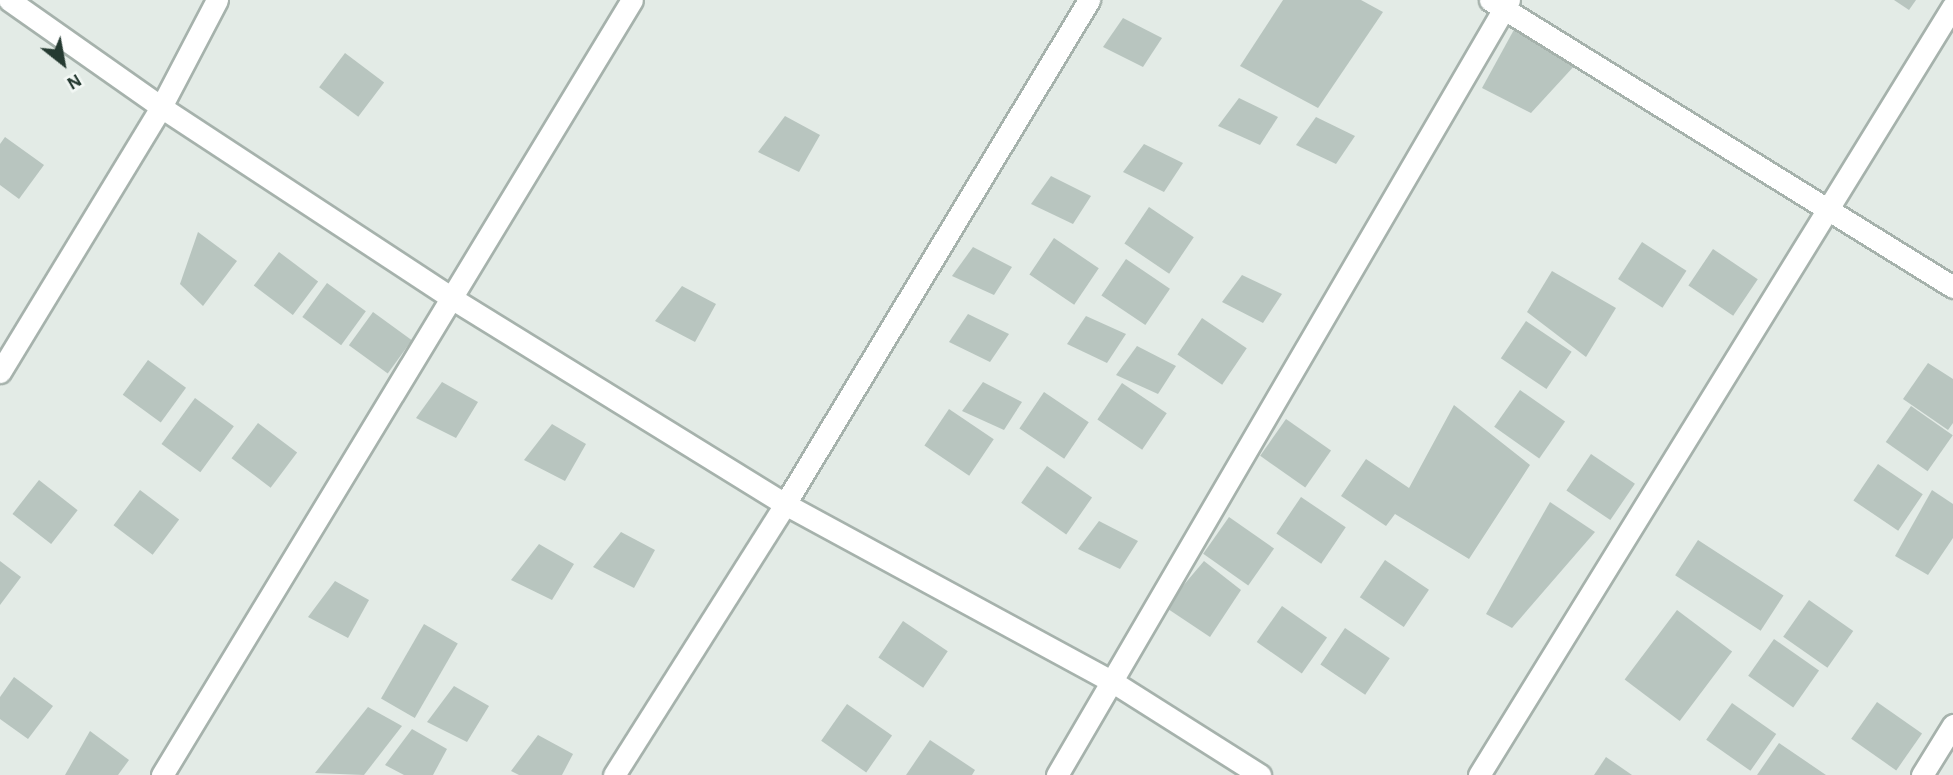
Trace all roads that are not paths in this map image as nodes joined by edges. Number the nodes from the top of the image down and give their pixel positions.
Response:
1 (9, 0) edge
2 (217, 0) edge
3 (632, 0) edge
4 (1089, 0) edge
5 (1501, 3) edge
6 (1953, 6) edge
7 (161, 107) junction
8 (1827, 212) junction
9 (1953, 287) edge
10 (453, 299) junction
11 (0, 372) edge
12 (785, 504) junction
13 (1113, 682) junction
14 (1953, 725) edge
15 (162, 775) edge
16 (614, 775) edge
17 (1057, 775) edge
18 (1260, 775) edge
19 (1479, 775) edge
20 (1922, 775) edge

1 - 7 street
2 - 7 street
3 - 10 street
4 - 12 street
5 - 8 street
5 - 13 street
6 - 8 street
7 - 10 street
7 - 11 street
8 - 9 street
8 - 19 street
10 - 12 street
10 - 15 street
12 - 13 street
12 - 16 street
13 - 17 street
13 - 18 street
14 - 20 street

